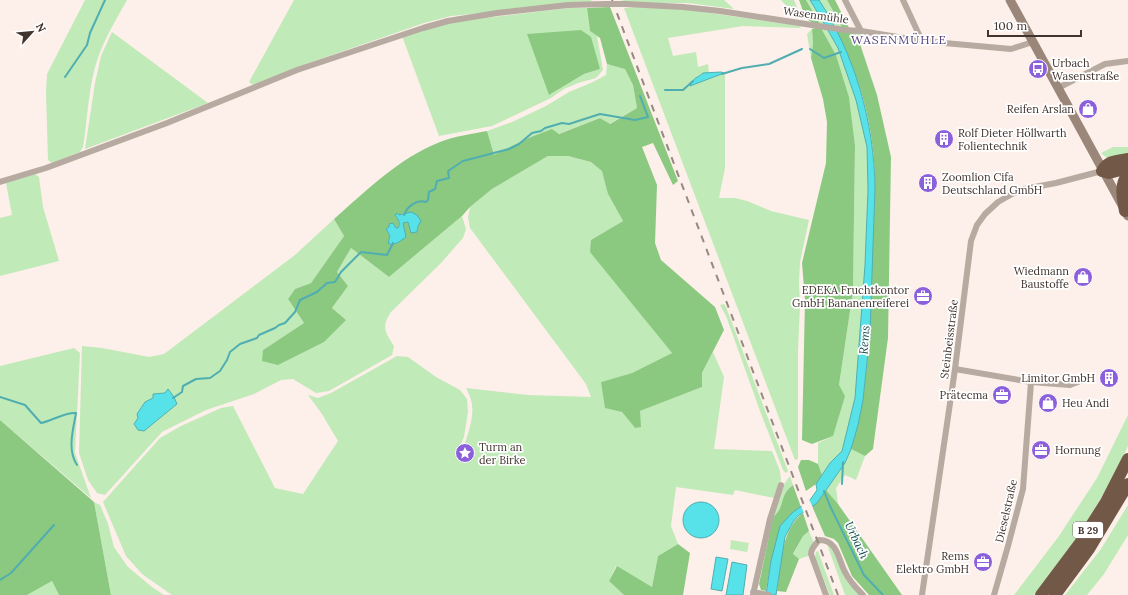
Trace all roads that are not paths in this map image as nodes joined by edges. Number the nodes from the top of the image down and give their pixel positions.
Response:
1 (845, 0) edge
2 (903, 0) edge
3 (1010, 0) edge
4 (861, 31) junction
5 (922, 41) junction
6 (1033, 42) junction
7 (1128, 61) edge
8 (1058, 88) junction
9 (1128, 159) edge
10 (1128, 168) edge
11 (1102, 171) junction
12 (1128, 174) edge
13 (0, 182) edge
14 (1127, 214) edge
15 (955, 369) junction
16 (1083, 380) dead end
17 (1031, 382) junction
18 (1128, 459) edge
19 (1128, 484) edge
20 (781, 485) dead end
21 (753, 594) edge
22 (766, 595) edge
23 (826, 595) edge
24 (863, 595) edge
25 (922, 595) edge
26 (994, 595) edge
27 (1041, 595) edge
28 (1055, 595) edge

1 - 4 street, Wasenmühle
2 - 5 street
3 - 6 street
4 - 5 street, Wasenmühle
4 - 13 street, Wasenmühle, bridge
5 - 6 street, Wasenmühle
6 - 8 street
7 - 8 street
8 - 11 street
9 - 11 highway
10 - 11 highway
11 - 14 street
11 - 15 street, Steinbeisstraße
12 - 14 highway
15 - 17 street
15 - 25 street, Steinbeisstraße
16 - 17 street
17 - 26 street, Dieselstraße
18 - 27 highway, B 29
19 - 28 highway, B 29
20 - 21 street
21 - 22 street
23 - 24 street

